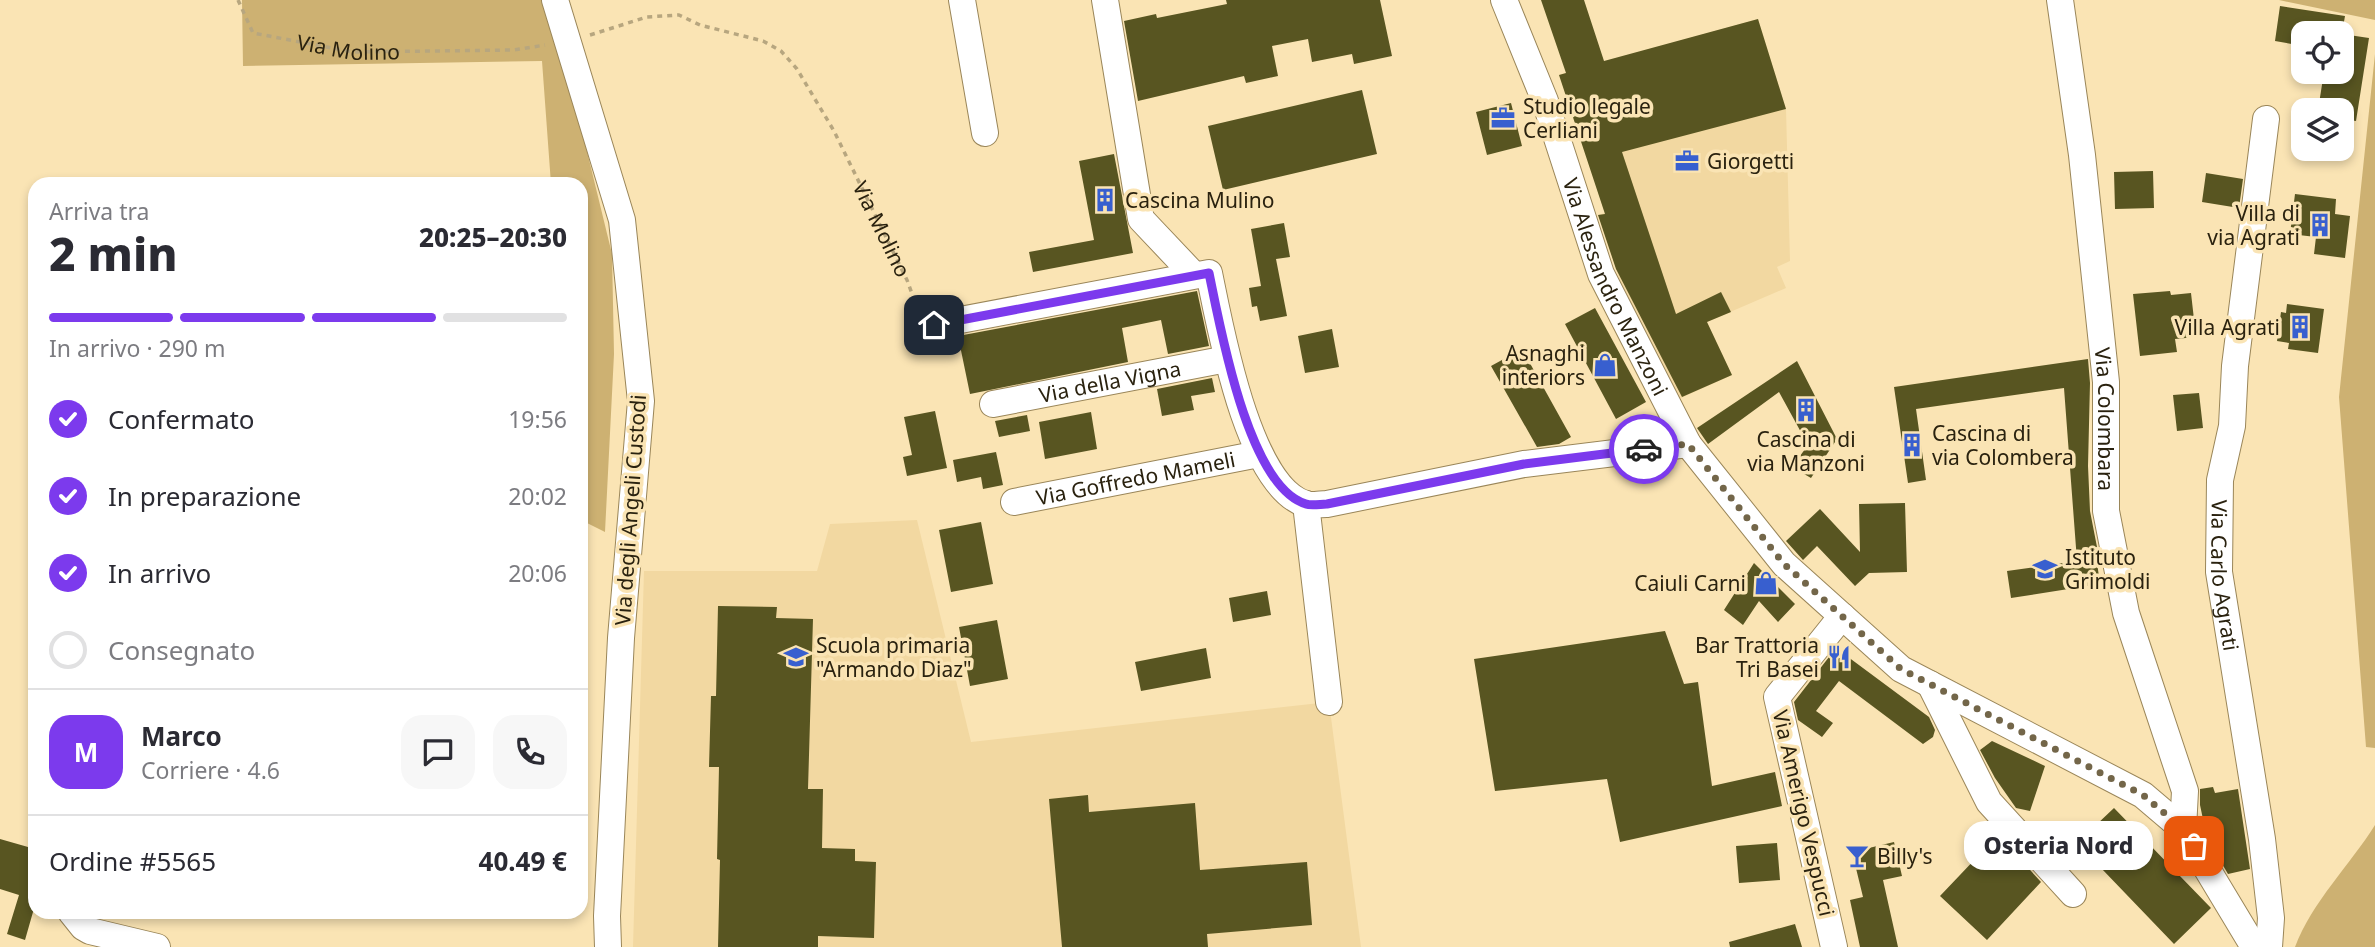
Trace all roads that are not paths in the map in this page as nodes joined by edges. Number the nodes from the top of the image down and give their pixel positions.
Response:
1 (555, 0) edge
2 (962, 0) edge
3 (1105, 0) edge
4 (1504, 0) edge
5 (2060, 0) edge
6 (2266, 119) dead end
7 (985, 134) dead end
8 (1194, 275) junction
9 (934, 325) road end
10 (1227, 359) junction
11 (993, 404) dead end
12 (1688, 444) junction
13 (1259, 454) junction
14 (1014, 502) dead end
15 (1306, 504) junction
16 (1842, 616) junction
17 (1930, 684) junction
18 (1329, 702) dead end
19 (2183, 829) junction
20 (2073, 894) dead end
21 (76, 919) edge
22 (157, 947) edge
23 (608, 947) edge
24 (1834, 947) edge
25 (2254, 947) edge
26 (2269, 947) edge

1 - 23 street, Via degli Angeli Custodi
2 - 7 street
3 - 8 street
4 - 12 street, Via Alessandro Manzoni
5 - 19 street, Via Colombara
6 - 26 street, Via Carlo Agrati
8 - 9 street
8 - 10 street
10 - 11 street, Via della Vigna
10 - 13 street
12 - 15 street
12 - 16 street, Via Alessandro Manzoni
13 - 14 street, Via Goffredo Mameli
13 - 15 street
15 - 18 street
16 - 17 street, Via Alessandro Manzoni
16 - 24 street, Via Amerigo Vespucci
17 - 19 street, Via Alessandro Manzoni
17 - 20 street
19 - 25 street, Via Alessandro Manzoni
21 - 22 street

